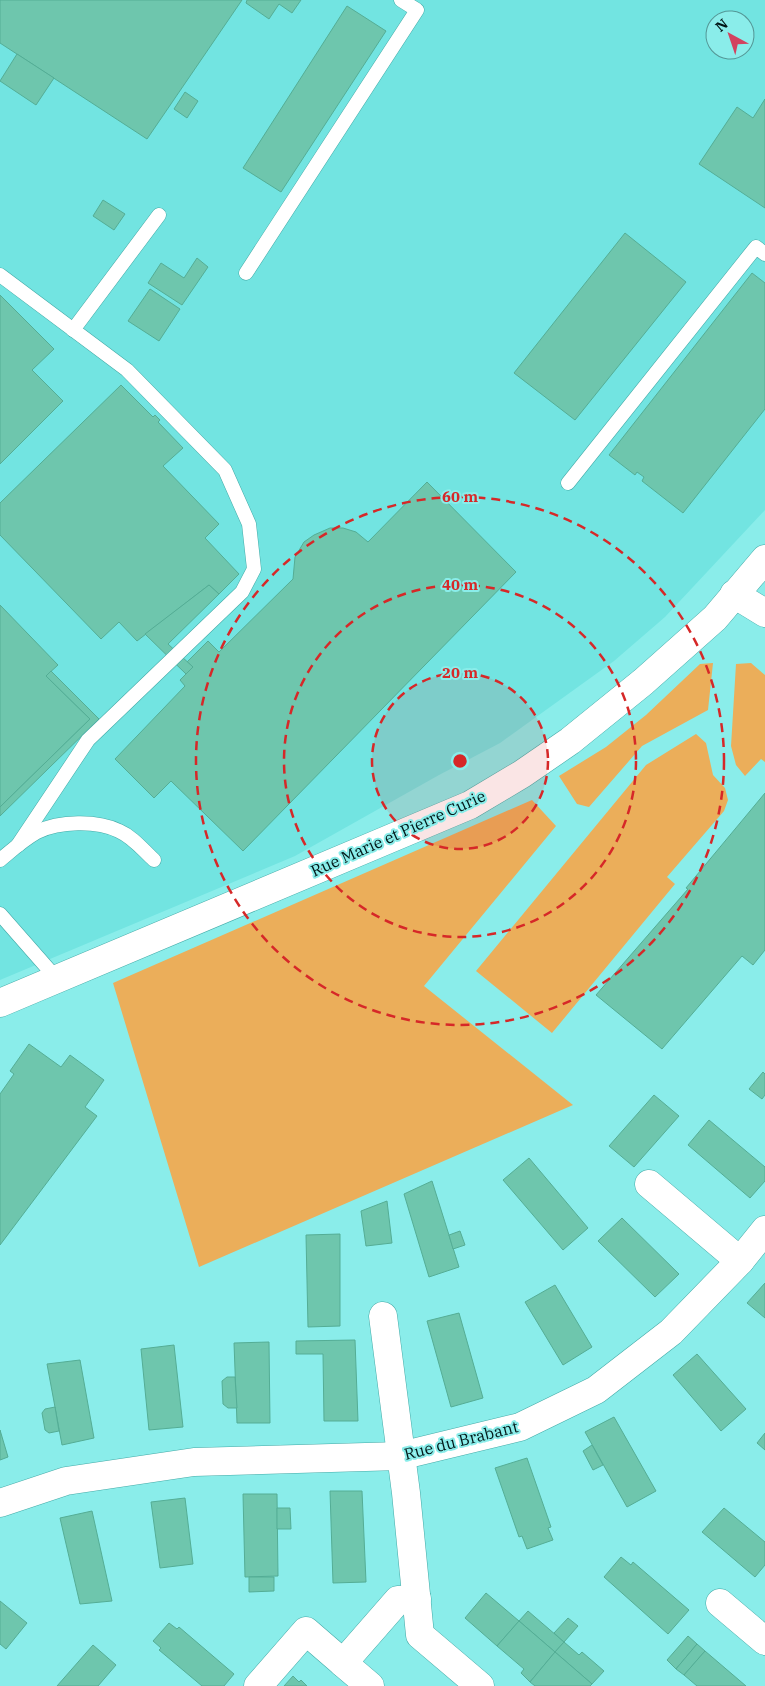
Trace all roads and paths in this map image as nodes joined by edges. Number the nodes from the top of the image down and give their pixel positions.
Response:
1 (401, 0) edge
2 (159, 215) dead end
3 (765, 254) edge
4 (246, 273) dead end
5 (0, 275) edge
6 (73, 330) junction
7 (568, 483) dead end
8 (765, 559) edge
9 (734, 594) junction
10 (765, 613) edge
11 (18, 845) junction
12 (0, 860) edge
13 (154, 860) dead end
14 (0, 914) edge
15 (57, 979) junction
16 (0, 1003) edge
17 (649, 1184) dead end
18 (765, 1230) edge
19 (740, 1261) junction
20 (383, 1316) dead end
21 (400, 1456) junction
22 (0, 1503) edge
23 (417, 1599) junction
24 (720, 1603) dead end
25 (765, 1641) edge
26 (343, 1663) junction
27 (258, 1686) edge
28 (370, 1686) edge
29 (480, 1686) edge

1 - 4 lane
2 - 6 lane
3 - 7 lane
5 - 6 lane
6 - 11 lane
8 - 9 street, Rue Marie et Pierre Curie
9 - 10 street
9 - 15 street, Rue Marie et Pierre Curie
11 - 12 lane
11 - 13 lane
14 - 15 lane
15 - 16 street, Rue Marie et Pierre Curie
17 - 19 street
18 - 19 street, Rue du Brabant
19 - 21 street, Rue du Brabant
20 - 21 street
21 - 22 street, Rue du Brabant
21 - 23 street
23 - 26 street
23 - 29 street
24 - 25 street
26 - 27 street
26 - 28 street

